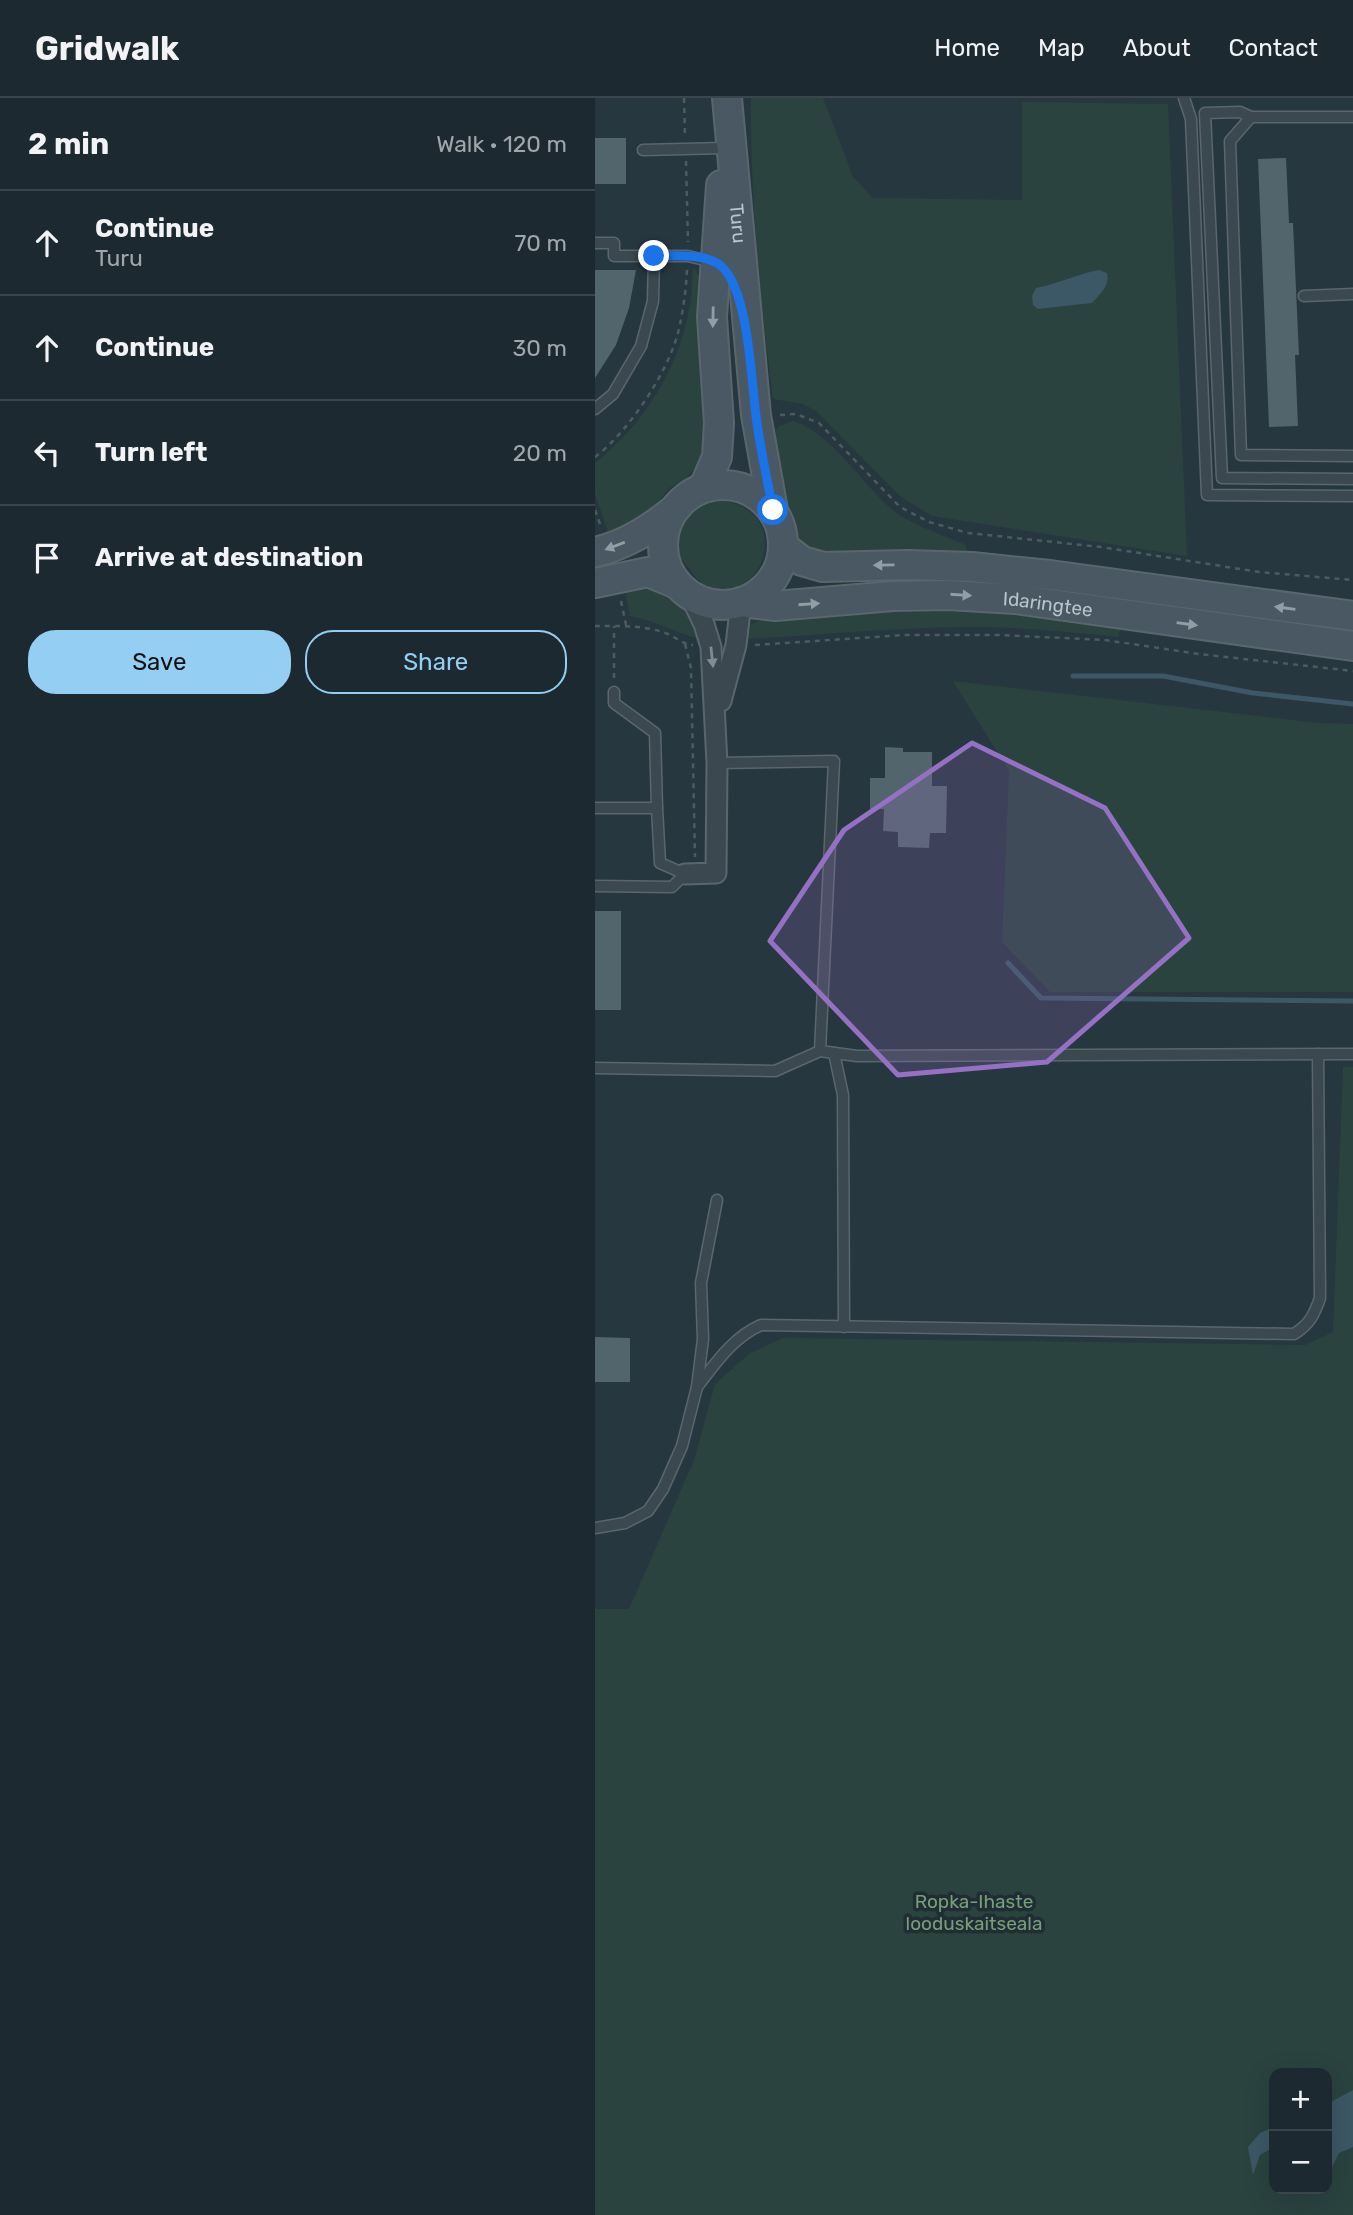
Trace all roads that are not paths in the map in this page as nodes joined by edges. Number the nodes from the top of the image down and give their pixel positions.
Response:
1 (1184, 98) edge
2 (727, 100) edge
3 (1251, 117) junction
4 (1353, 117) edge
5 (724, 148) junction
6 (643, 150) dead end
7 (595, 243) edge
8 (654, 256) junction
9 (725, 272) junction
10 (1353, 294) edge
11 (1304, 296) dead end
12 (747, 335) junction
13 (595, 409) edge
14 (1353, 456) edge
15 (1353, 479) edge
16 (704, 487) junction
17 (1353, 496) edge
18 (674, 510) junction
19 (773, 510) junction
20 (599, 543) edge
21 (783, 547) junction
22 (607, 587) edge
23 (684, 589) junction
24 (741, 603) junction
25 (1353, 616) edge
26 (1353, 646) edge
27 (614, 692) road end
28 (715, 723) junction
29 (717, 763) junction
30 (595, 808) edge
31 (657, 808) junction
32 (690, 874) junction
33 (595, 886) edge
34 (820, 1051) junction
35 (834, 1053) junction
36 (1318, 1054) junction
37 (1353, 1054) edge
38 (595, 1068) edge
39 (717, 1200) dead end
40 (844, 1326) junction
41 (697, 1387) junction
42 (595, 1528) edge

1 - 17 lane
2 - 5 main road, Turu
2 - 12 main road, Turu
3 - 4 lane
3 - 14 lane
3 - 15 lane
5 - 6 lane
5 - 9 main road, Turu
7 - 8 lane
8 - 9 lane
8 - 13 lane
9 - 12 lane
9 -> 16 main road, Turu
10 - 11 lane
12 - 19 main road, Turu
16 - 18 main road
16 - 19 main road
18 -> 20 main road
18 - 23 main road
19 - 21 main road
21 - 24 main road
25 -> 21 main road, Idaringtee
22 - 23 main road
23 - 24 main road
23 -> 28 street
24 -> 26 main road, Idaringtee
24 - 28 street
27 - 31 lane
28 - 29 street
29 - 32 street
29 - 34 lane
30 - 31 lane
31 - 32 lane
32 - 33 lane
34 - 35 lane
34 - 38 lane
35 - 36 lane
35 - 40 lane
36 - 37 lane
36 - 40 lane
39 - 41 lane
40 - 41 lane
41 - 42 lane

